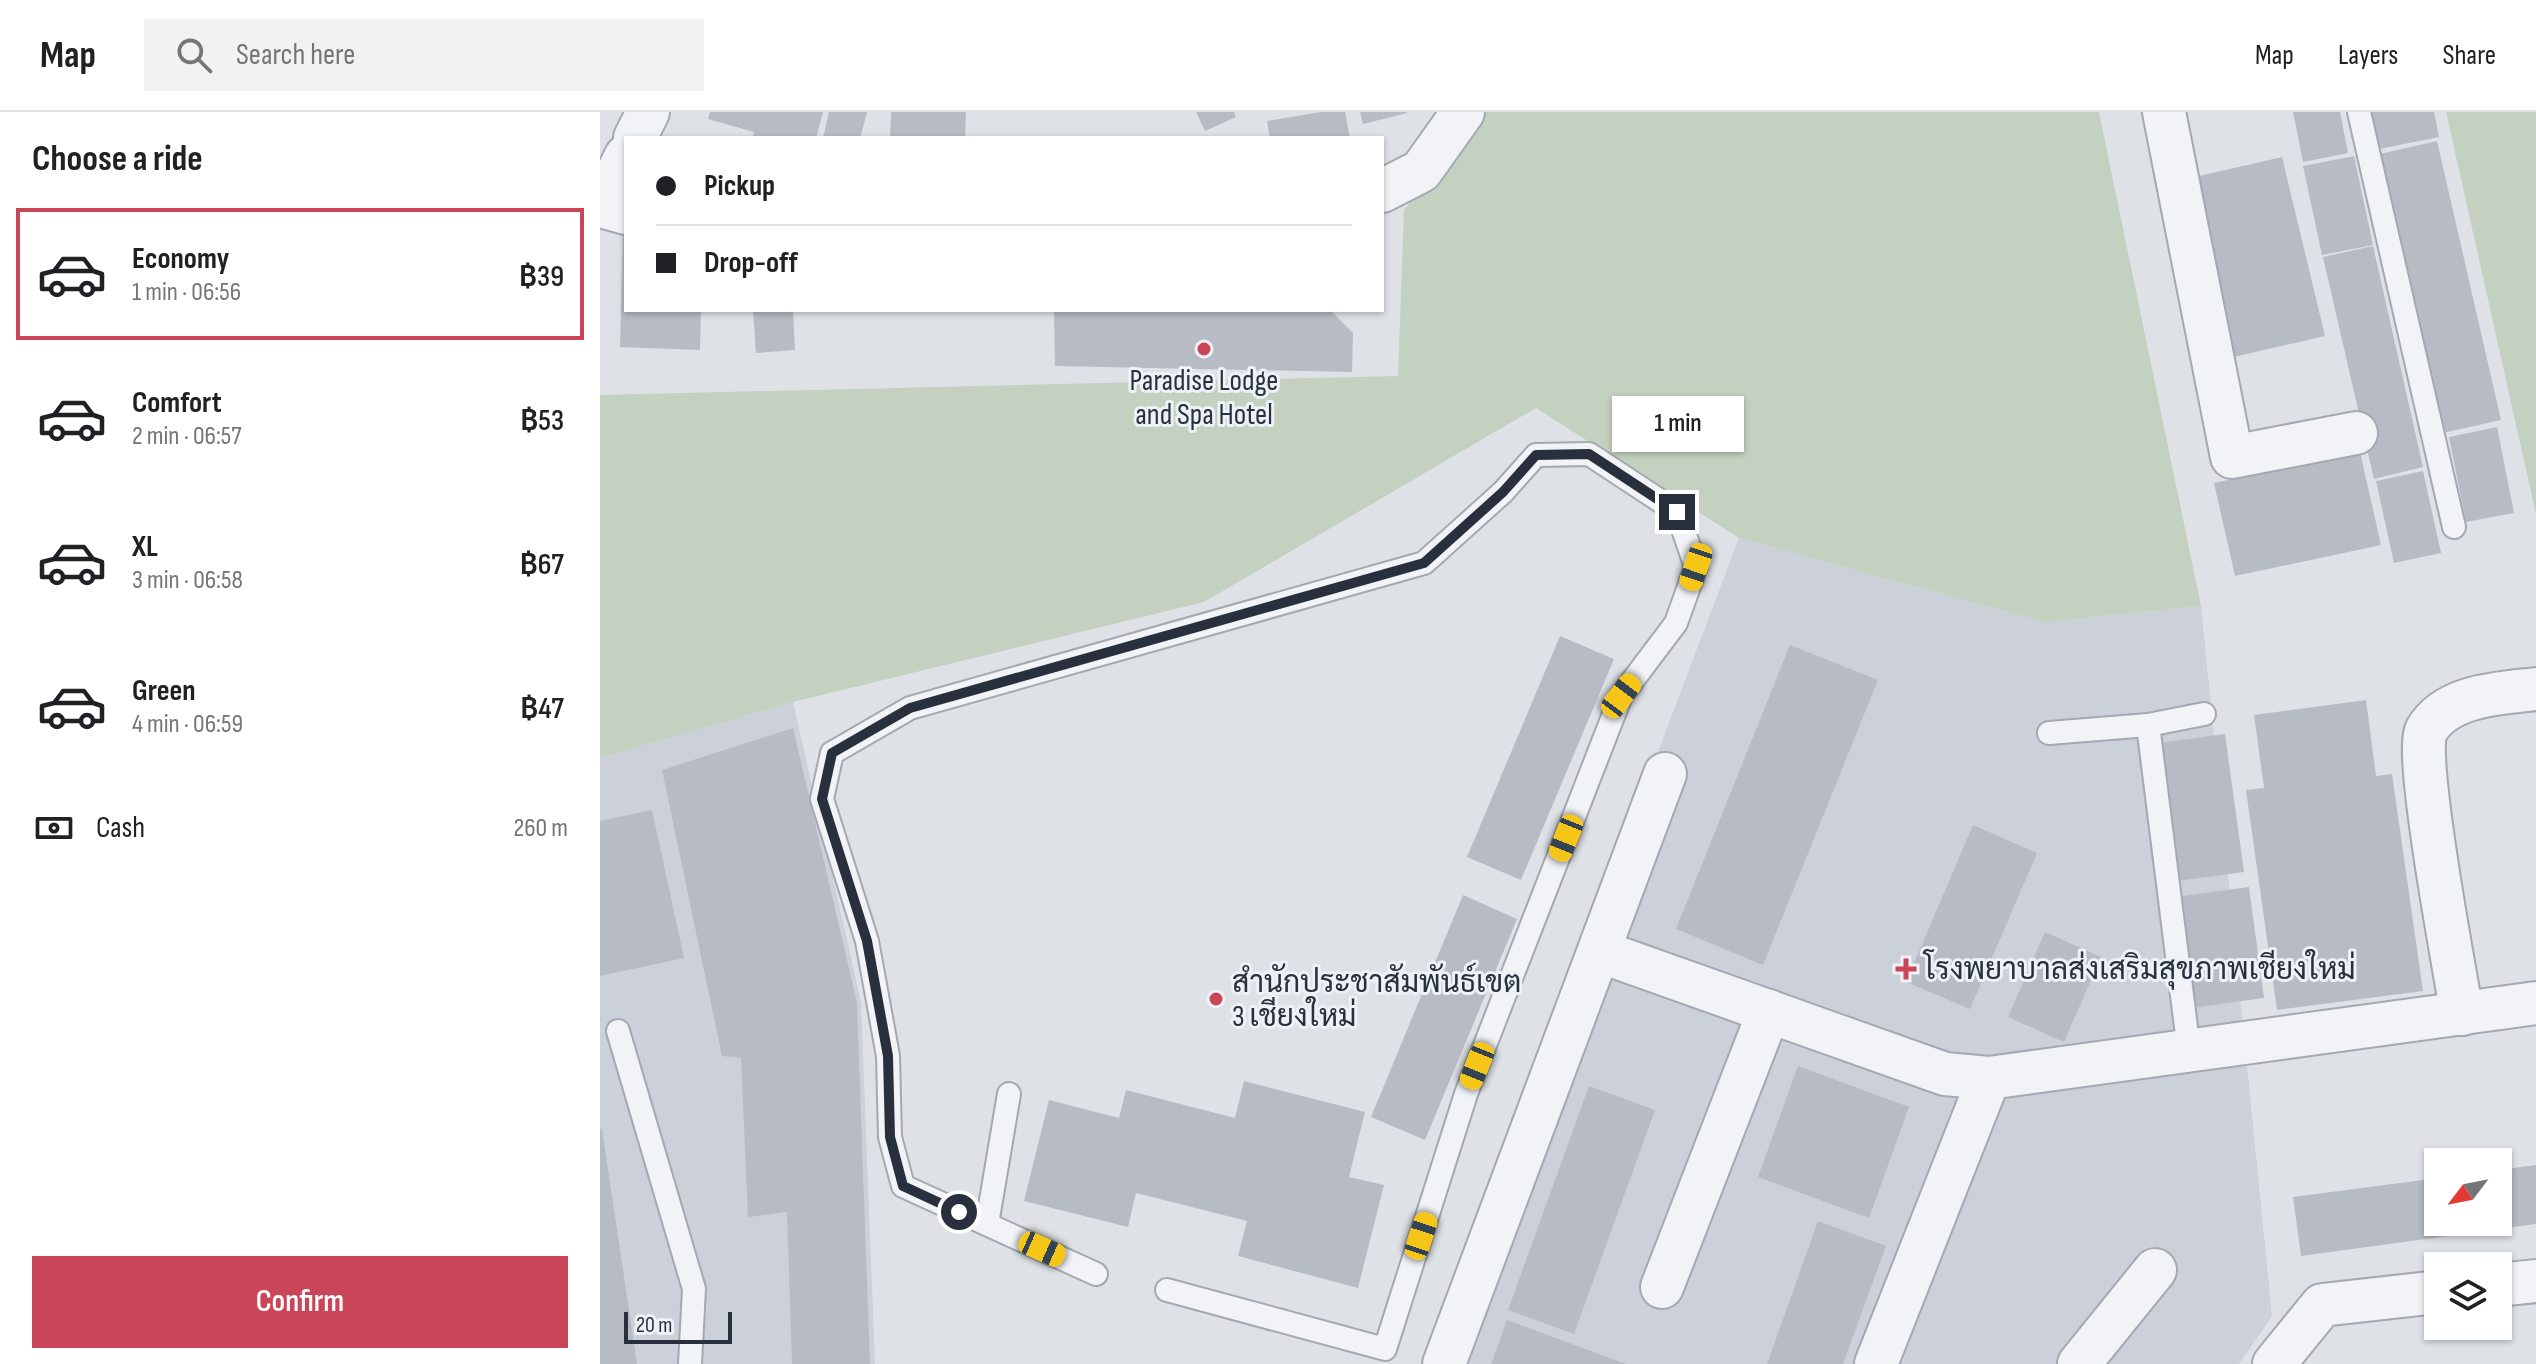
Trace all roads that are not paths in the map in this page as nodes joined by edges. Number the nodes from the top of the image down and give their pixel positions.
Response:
1 (648, 112) edge
2 (1463, 112) edge
3 (2164, 112) edge
4 (2359, 112) edge
5 (636, 136) edge
6 (624, 160) edge
7 (1384, 190) edge
8 (624, 212) edge
9 (2356, 433) dead end
10 (2454, 527) dead end
11 (2536, 689) edge
12 (2204, 714) dead end
13 (2148, 725) junction
14 (2049, 733) dead end
15 (1665, 774) dead end
16 (1599, 951) junction
17 (2536, 1003) edge
18 (1769, 1011) junction
19 (2462, 1014) junction
20 (618, 1031) dead end
21 (2189, 1051) junction
22 (1989, 1078) junction
23 (1009, 1094) dead end
24 (987, 1224) junction
25 (2155, 1270) dead end
26 (1096, 1274) dead end
27 (2536, 1281) edge
28 (2512, 1284) edge
29 (1662, 1287) dead end
30 (1167, 1290) dead end
31 (2424, 1294) edge
32 (690, 1364) edge
33 (1444, 1364) edge
34 (1876, 1364) edge
35 (2079, 1364) edge
36 (2274, 1364) edge

1 - 5 street
2 - 7 street
3 - 9 street
4 - 10 lane
6 - 8 street
11 - 19 street
12 - 13 lane
13 - 14 lane
13 - 21 lane
15 - 16 street
16 - 18 street
16 - 33 street
17 - 19 street
18 - 22 street
18 - 29 street
19 - 21 street
20 - 32 lane
21 - 22 street
22 - 34 street
23 - 24 lane
24 - 26 lane
24 - 30 lane
25 - 35 street
27 - 28 street
31 - 36 street

